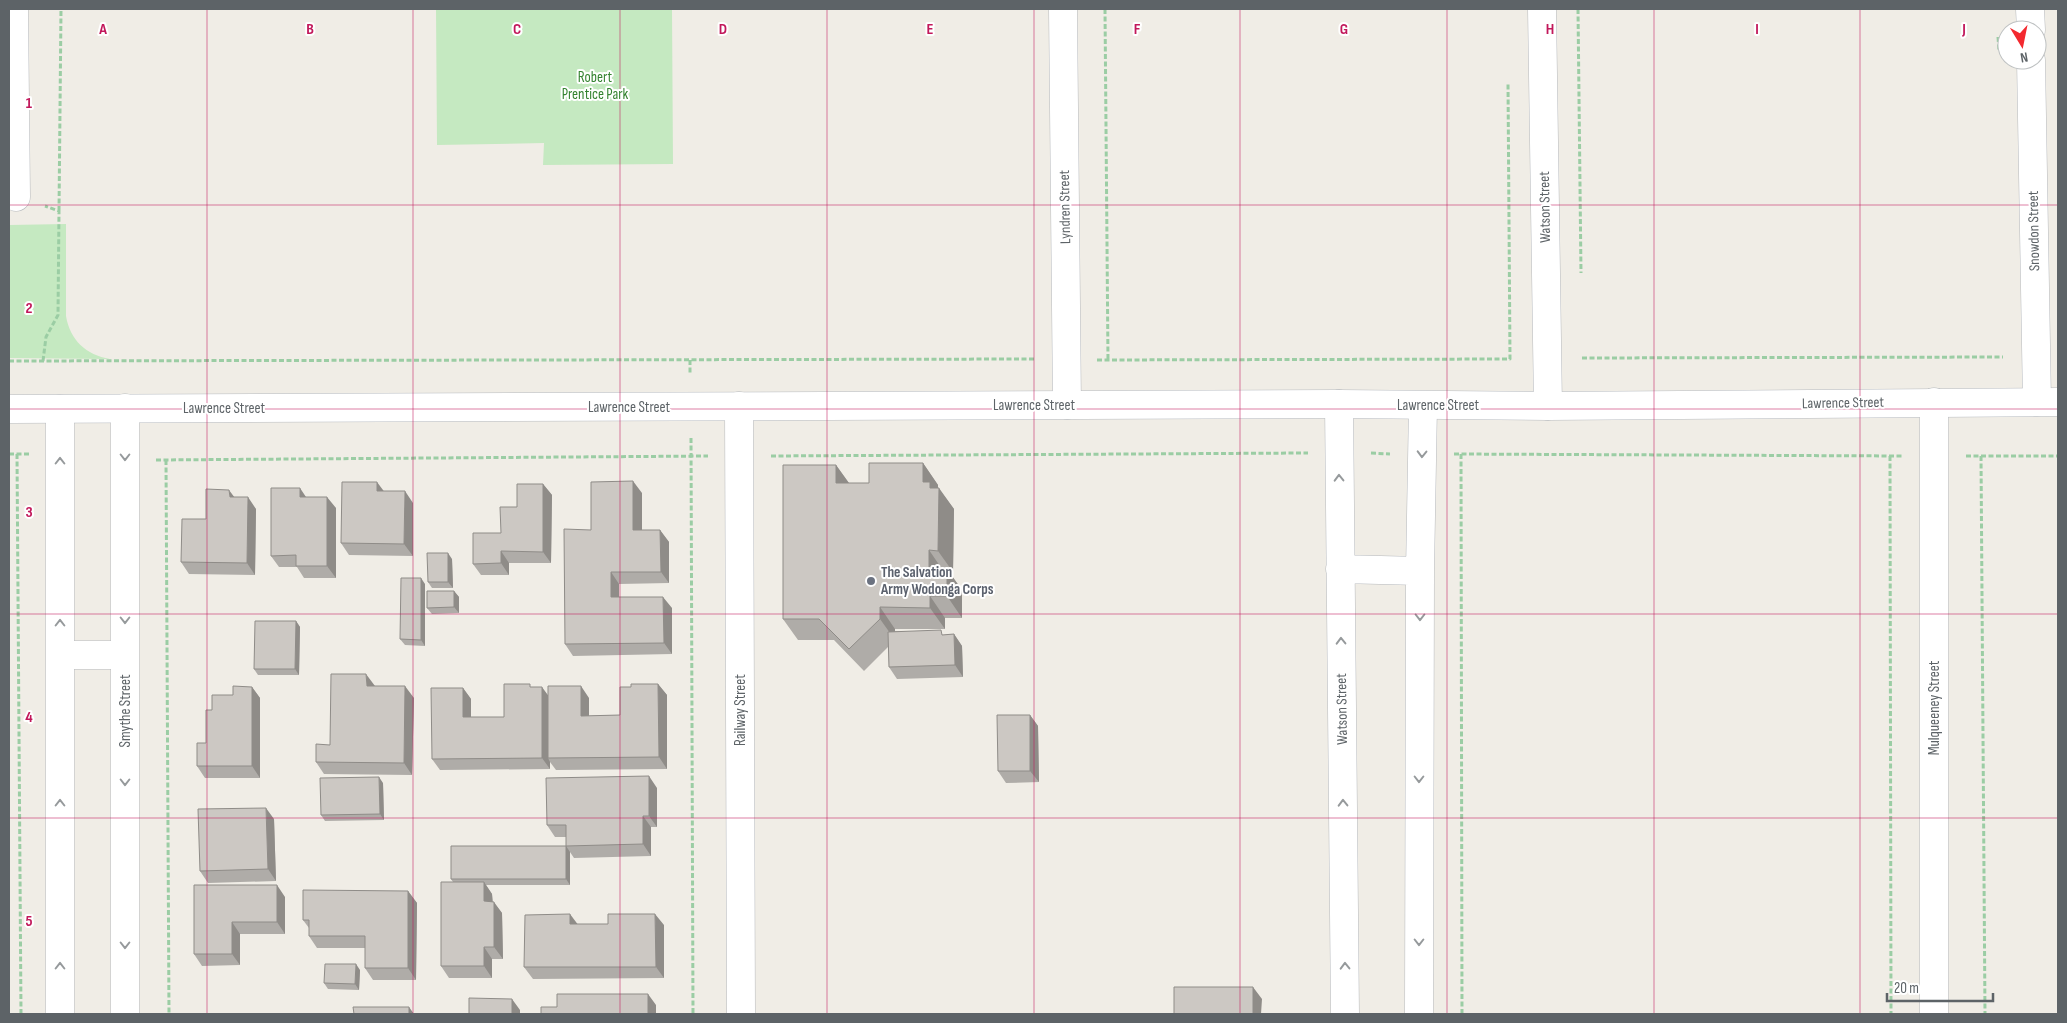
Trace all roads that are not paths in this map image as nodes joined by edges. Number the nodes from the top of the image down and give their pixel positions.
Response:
1 (14, 9) edge
2 (1064, 9) edge
3 (1542, 9) edge
4 (2031, 70) edge
5 (16, 197) road end
6 (1934, 402) junction
7 (2048, 402) edge
8 (1339, 404) junction
9 (1067, 405) junction
10 (739, 406) junction
11 (1423, 406) junction
12 (1548, 406) junction
13 (125, 408) junction
14 (60, 409) junction
15 (9, 410) edge
16 (1340, 569) junction
17 (1420, 571) junction
18 (125, 655) junction
19 (60, 656) junction
20 (60, 1014) edge
21 (125, 1014) edge
22 (741, 1014) edge
23 (1345, 1014) edge
24 (1419, 1014) edge
25 (1934, 1014) edge

1 - 5 street
2 - 9 street, Lyndren Street
3 - 12 street, Watson Street
4 - 7 street, Snowdon Street
6 - 7 street, Lawrence Street
6 - 12 street, Lawrence Street
6 - 25 street, Mulqueeney Street
8 - 9 street, Lawrence Street
8 - 11 street, Lawrence Street
16 -> 8 street, Watson Street
9 - 10 street, Lawrence Street
10 - 13 street, Lawrence Street
10 - 22 street, Railway Street
11 - 12 street, Lawrence Street
11 -> 17 street
13 - 14 street, Lawrence Street
13 -> 18 street, Smythe Street
14 - 15 street, Lawrence Street
19 -> 14 street
16 - 17 street
23 -> 16 street, Watson Street
17 -> 24 street
18 - 19 street
18 -> 21 street, Smythe Street
20 -> 19 street

